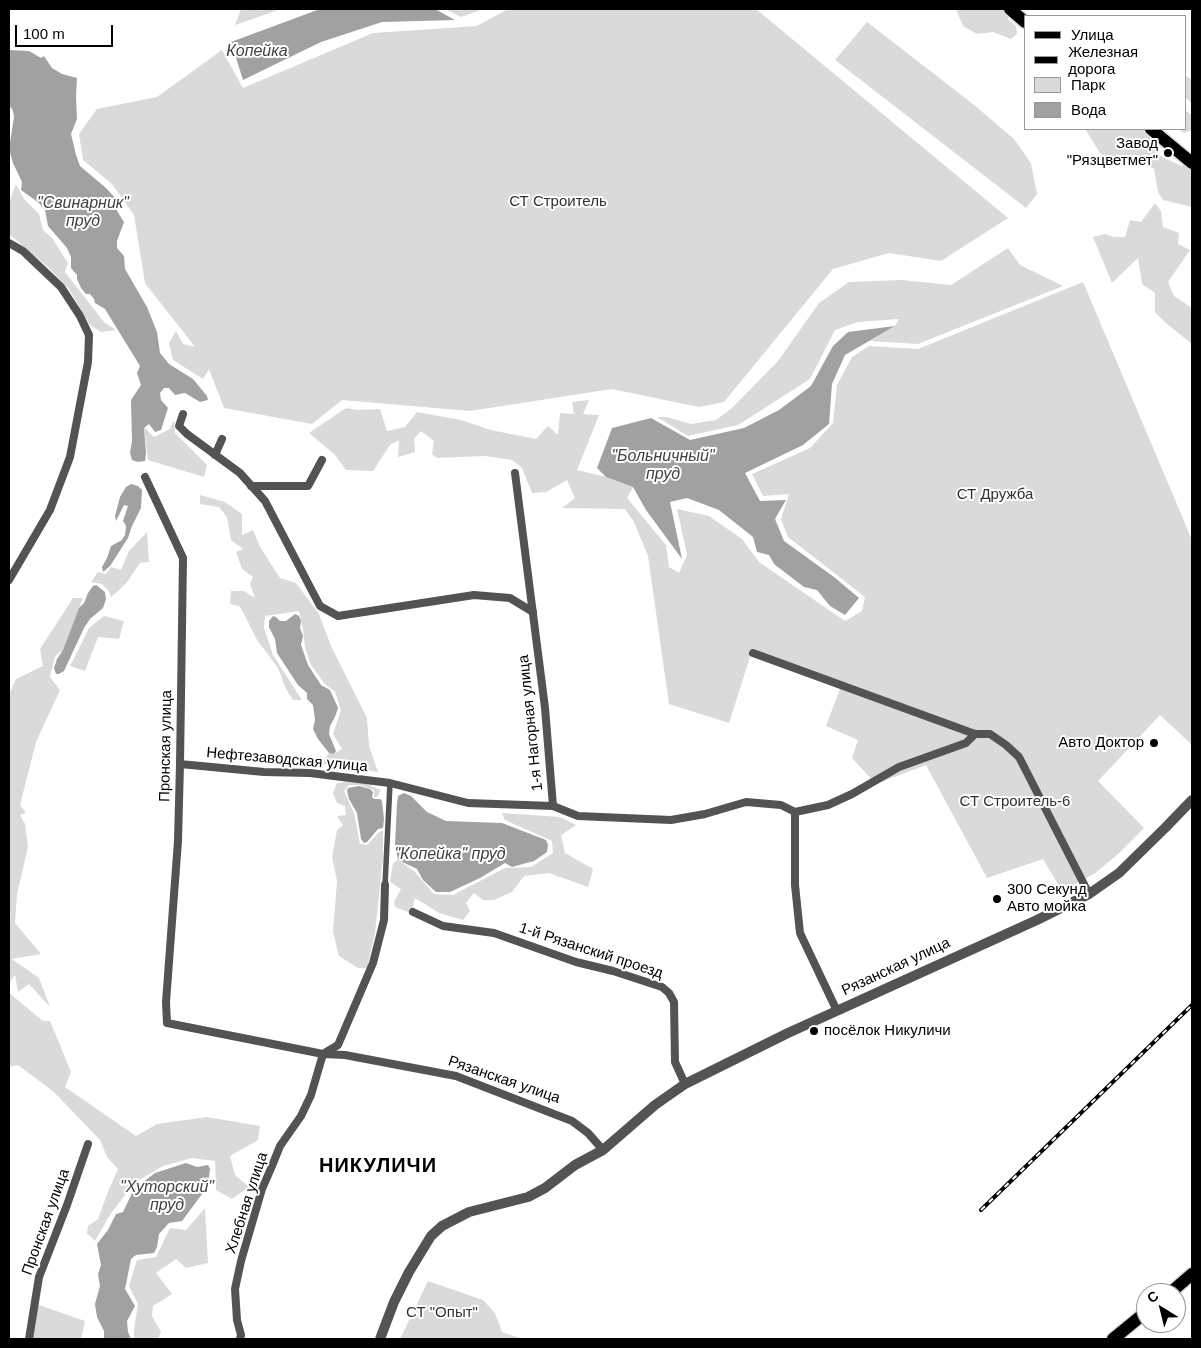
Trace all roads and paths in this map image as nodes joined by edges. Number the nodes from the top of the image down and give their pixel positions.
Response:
1 (1010, 9) edge
2 (1024, 21) edge
3 (1153, 130) edge
4 (1166, 130) edge
5 (1192, 152) edge
6 (1192, 163) edge
7 (9, 243) edge
8 (183, 414) dead end
9 (222, 439) dead end
10 (215, 455) junction
11 (322, 460) dead end
12 (515, 473) dead end
13 (145, 477) dead end
14 (251, 486) junction
15 (9, 580) edge
16 (533, 612) junction
17 (753, 653) dead end
18 (975, 734) junction
19 (180, 764) junction
20 (390, 783) junction
21 (1192, 800) edge
22 (553, 806) junction
23 (795, 812) junction
24 (385, 885) joint
25 (1089, 894) junction
26 (413, 912) dead end
27 (837, 1011) junction
28 (167, 1023) joint
29 (323, 1054) junction
30 (684, 1084) junction
31 (88, 1144) dead end
32 (603, 1150) junction
33 (1192, 1274) edge
34 (1182, 1283) edge
35 (1136, 1320) edge
36 (29, 1339) edge
37 (240, 1339) edge
38 (380, 1339) edge
39 (1113, 1339) edge

1 - 2 main road
3 - 6 main road
4 - 5 main road
7 - 15 street
8 - 10 street
9 - 10 street
10 - 14 street
11 - 14 street
12 - 16 street, 1-я Нагорная улица
13 - 19 street, Пронская улица
14 - 16 street
16 - 22 street, 1-я Нагорная улица
17 - 18 street
18 - 23 street
18 - 25 street
19 - 20 street, Нефтезаводская улица
19 - 28 street, Пронская улица
20 - 22 street, 1-я Нагорная улица
20 - 24 street
21 - 25 street, Рязанская улица
22 - 23 street
23 - 27 street
24 - 29 street
25 - 27 street, Рязанская улица
26 - 30 street, 1-й Рязанский проезд
27 - 30 street, Рязанская улица
28 - 29 street, Рязанская улица
29 - 32 street, Рязанская улица
29 - 37 street, Хлебная улица
30 - 32 street, Рязанская улица
31 - 36 street, Пронская улица
32 - 38 street, Рязанская улица
33 - 34 main road
35 - 39 main road

